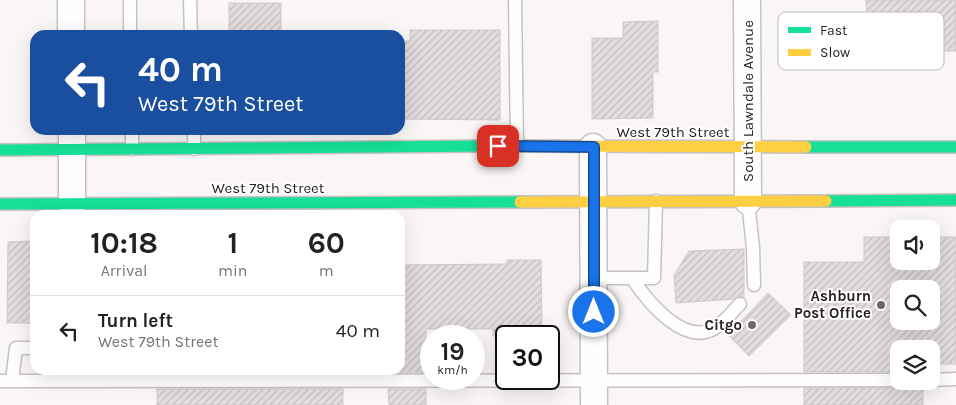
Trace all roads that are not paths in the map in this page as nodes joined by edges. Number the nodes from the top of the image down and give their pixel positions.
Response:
1 (71, 0) edge
2 (130, 0) edge
3 (190, 0) edge
4 (516, 0) edge
5 (747, 0) edge
6 (71, 30) edge
7 (130, 30) edge
8 (191, 30) edge
9 (132, 135) edge
10 (194, 135) edge
11 (72, 140) edge
12 (516, 146) junction
13 (594, 147) junction
14 (748, 147) junction
15 (956, 147) edge
16 (132, 149) junction
17 (194, 149) junction
18 (0, 150) edge
19 (956, 200) edge
20 (656, 201) junction
21 (748, 201) junction
22 (594, 202) junction
23 (72, 203) junction
24 (0, 204) edge
25 (115, 209) edge
26 (594, 278) junction
27 (632, 278) junction
28 (754, 286) dead end
29 (740, 304) dead end
30 (30, 348) edge
31 (110, 376) edge
32 (890, 380) edge
33 (940, 380) edge
34 (956, 380) edge
35 (6, 381) edge
36 (594, 393) edge

1 - 6 street
2 - 7 lane
3 - 8 lane
4 - 12 lane
5 - 14 street, South Lawndale Avenue
9 - 16 lane
10 - 17 lane
11 - 16 main road, West 79th Street
11 - 18 main road, West 79th Street
11 - 23 street
12 - 13 main road, West 79th Street
12 - 17 main road, West 79th Street
13 - 14 main road, West 79th Street
13 - 22 street
14 - 15 main road, West 79th Street
14 - 21 street, South Lawndale Avenue
16 - 17 main road, West 79th Street
19 - 21 main road, West 79th Street
20 - 21 main road, West 79th Street
20 - 22 main road, West 79th Street
20 - 27 lane
21 - 28 lane
22 - 25 main road, West 79th Street
22 - 26 street
23 - 24 main road, West 79th Street
23 - 25 main road, West 79th Street
26 - 27 lane
26 - 36 street
27 - 29 lane
30 - 35 lane
31 - 35 lane
31 - 36 lane
32 - 36 lane
33 - 34 lane

